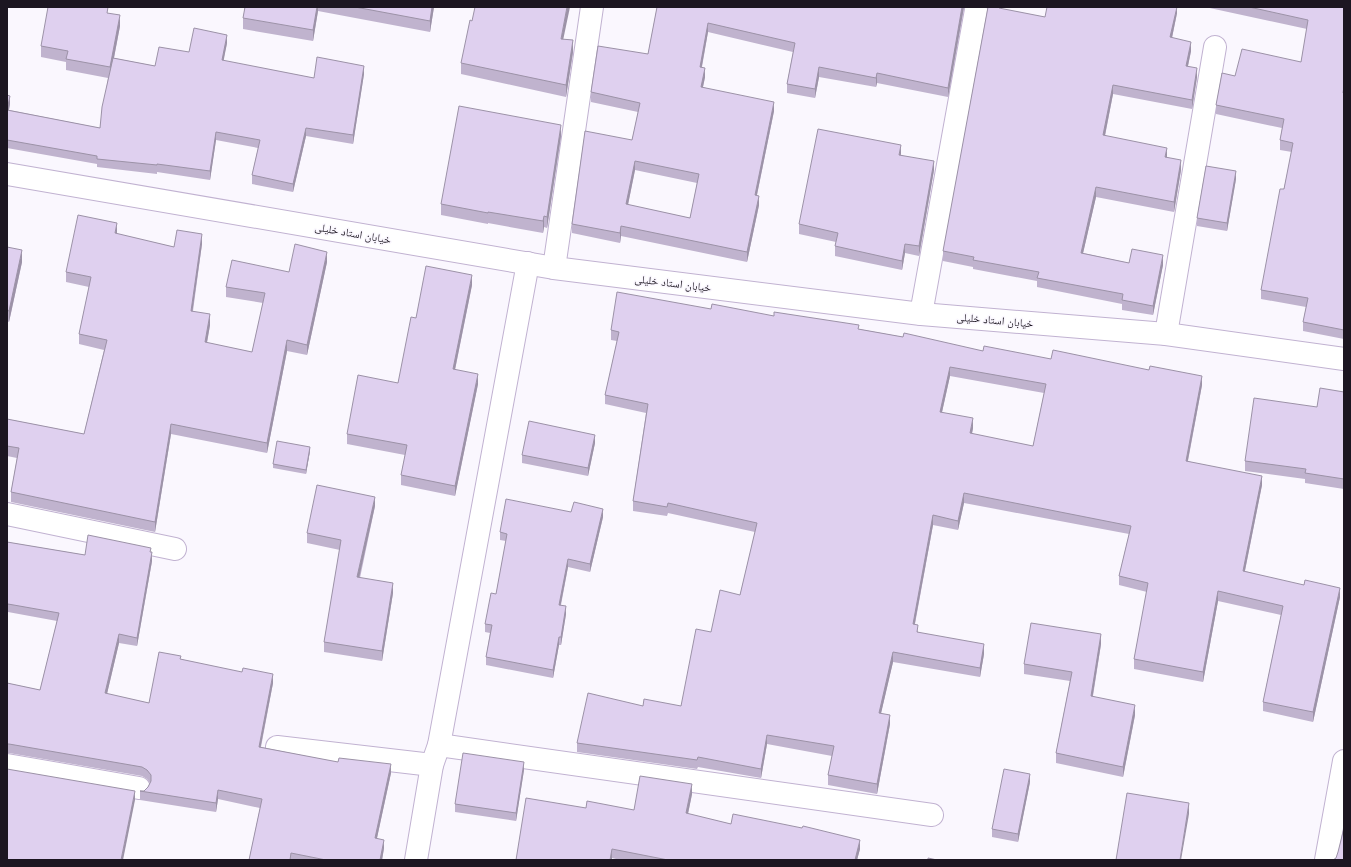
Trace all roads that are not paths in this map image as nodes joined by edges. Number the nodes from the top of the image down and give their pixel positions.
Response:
1 (592, 7) edge
2 (976, 10) dead end
3 (1215, 47) dead end
4 (7, 174) edge
5 (528, 263) junction
6 (554, 268) junction
7 (921, 314) junction
8 (1166, 334) junction
9 (1344, 359) edge
10 (7, 514) edge
11 (175, 549) dead end
12 (277, 747) dead end
13 (436, 755) junction
14 (1344, 761) edge
15 (7, 765) edge
16 (139, 788) dead end
17 (932, 815) dead end
18 (416, 860) edge
19 (1326, 860) edge

1 - 6 street
2 - 7 street
3 - 8 street
4 - 5 street, خیابان استاد خلیلی
5 - 6 street, خیابان استاد خلیلی
5 - 13 street
6 - 7 street, خیابان استاد خلیلی
7 - 8 street, خیابان استاد خلیلی
8 - 9 street, خیابان استاد خلیلی
10 - 11 street
12 - 13 street
13 - 17 street
13 - 18 street
14 - 19 street
15 - 16 street

